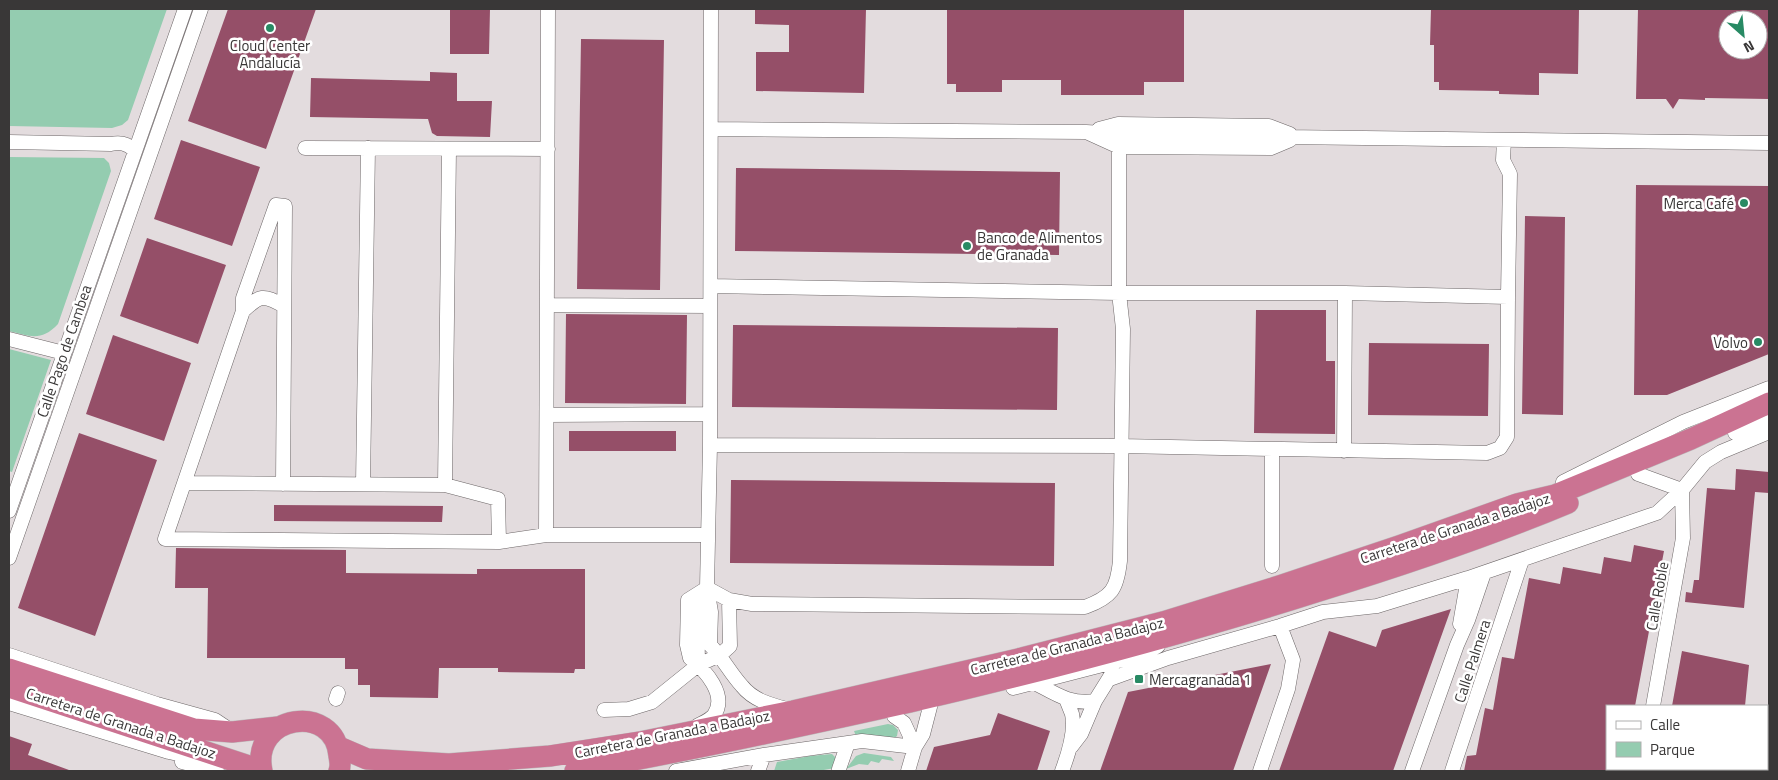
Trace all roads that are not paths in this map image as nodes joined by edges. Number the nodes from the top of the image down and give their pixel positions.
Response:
1 (185, 9) edge
2 (201, 9) edge
3 (548, 9) edge
4 (711, 9) edge
5 (711, 129) junction
6 (1086, 132) junction
7 (1298, 137) junction
8 (1504, 140) junction
9 (9, 142) edge
10 (1769, 143) edge
11 (1119, 146) junction
12 (305, 148) dead end
13 (368, 148) junction
14 (449, 149) junction
15 (548, 149) junction
16 (134, 150) junction
17 (150, 156) junction
18 (711, 286) junction
19 (1119, 293) junction
20 (1345, 293) junction
21 (1508, 297) junction
22 (547, 305) junction
23 (284, 306) junction
24 (710, 306) junction
25 (243, 311) junction
26 (9, 339) edge
27 (64, 353) junction
28 (1769, 388) edge
29 (1769, 404) edge
30 (710, 414) junction
31 (547, 415) junction
32 (1769, 415) edge
33 (1769, 422) edge
34 (1769, 432) edge
35 (1735, 433) junction
36 (710, 445) junction
37 (1120, 446) junction
38 (1272, 449) junction
39 (1344, 450) junction
40 (1638, 474) junction
41 (184, 483) junction
42 (283, 484) junction
43 (363, 484) junction
44 (445, 485) junction
45 (1682, 490) junction
46 (1517, 504) junction
47 (9, 511) edge
48 (546, 535) junction
49 (707, 535) junction
50 (499, 542) junction
51 (9, 558) edge
52 (1522, 560) junction
53 (1272, 566) dead end
54 (1484, 573) junction
55 (1468, 578) junction
56 (707, 588) junction
57 (725, 598) junction
58 (752, 604) junction
59 (730, 625) junction
60 (1280, 626) junction
61 (1173, 636) junction
62 (1457, 645) junction
63 (9, 647) edge
64 (720, 655) junction
65 (9, 656) edge
66 (1118, 662) junction
67 (34, 664) junction
68 (698, 665) junction
69 (9, 669) edge
70 (1110, 679) junction
71 (1035, 683) junction
72 (9, 687) edge
73 (1066, 699) junction
74 (1095, 701) junction
75 (9, 703) edge
76 (1653, 705) edge
77 (930, 707) junction
78 (604, 710) dead end
79 (793, 711) junction
80 (894, 716) junction
81 (62, 719) junction
82 (826, 720) junction
83 (278, 727) junction
84 (232, 732) junction
85 (686, 733) junction
86 (848, 744) junction
87 (339, 747) junction
88 (916, 747) junction
89 (1070, 750) junction
90 (764, 755) junction
91 (259, 769) edge
92 (839, 769) dead end
93 (217, 771) edge
94 (339, 771) edge
95 (575, 771) edge
96 (676, 771) edge
97 (758, 771) edge
98 (908, 771) edge
99 (1062, 771) edge
100 (1260, 771) edge
101 (1412, 771) edge
102 (1452, 771) edge

1 - 16 street, Calle Pago de Cambea
2 - 17 street, Calle Pago de Cambea
3 - 15 street
4 - 5 street
5 - 6 street
5 - 18 street
6 - 7 street
6 - 11 street
7 - 8 street
7 - 11 street
8 - 10 street
8 - 21 street
9 - 16 street
11 - 19 street
12 - 13 street
13 - 14 street
13 - 43 street
14 - 15 street
14 - 44 street
15 - 22 street
16 - 17 street
16 - 27 street, Calle Pago de Cambea
17 - 51 street, Calle Pago de Cambea
18 - 19 street
18 - 24 street
19 - 20 street
19 - 37 street
20 - 21 street
20 - 39 street
21 - 39 street
22 - 24 street
22 - 31 street
23 - 25 street
23 - 25 street
23 - 42 street
24 - 30 street
25 - 41 street
26 - 27 street
27 - 47 street, Calle Pago de Cambea
28 - 46 street
29 - 46 highway, Carretera de Granada a Badajoz
30 - 31 street
30 - 36 street
31 - 48 street
32 - 35 highway, Carretera de Granada a Badajoz
33 - 35 street
34 - 45 street
35 - 40 highway, Carretera de Granada a Badajoz
36 - 37 street
36 - 49 street
37 - 38 street
37 - 58 street
38 - 39 street
38 - 53 street
40 - 45 street
40 - 61 highway, Carretera de Granada a Badajoz
41 - 42 street
41 - 50 street
42 - 43 street
43 - 44 street
44 - 50 street
45 - 52 street
45 - 76 street, Calle Roble
46 - 79 highway, Carretera de Granada a Badajoz
48 - 49 street
48 - 50 street
49 - 56 street
52 - 54 street
52 - 102 street, Calle Palmera
54 - 55 street
54 - 62 street, Calle Palmera
55 - 60 street
55 - 62 street, Calle Palmera
56 - 57 street
56 - 64 street
56 - 68 street
57 - 58 street
57 - 59 street
57 - 64 street
58 - 59 street
59 - 64 street
60 - 70 street
60 - 100 street
61 - 66 street
61 - 82 highway, Carretera de Granada a Badajoz
62 - 101 street, Calle Palmera
63 - 67 street
64 - 68 street
64 - 79 street
65 - 67 street
66 - 70 street
66 - 71 street
67 - 84 street
68 - 78 street
68 - 85 street
69 - 84 highway, Carretera de Granada a Badajoz
70 - 74 street
71 - 73 street
71 - 77 street
72 - 91 highway, Carretera de Granada a Badajoz
73 - 74 street
73 - 89 street
74 - 89 street
75 - 81 street
77 - 80 street
77 - 88 street
79 - 85 highway, Carretera de Granada a Badajoz
80 - 82 street
80 - 88 street
81 - 91 street
81 - 93 street
82 - 95 highway, Carretera de Granada a Badajoz
83 - 84 highway, Carretera de Granada a Badajoz
83 - 87 highway, Carretera de Granada a Badajoz
83 - 91 highway
85 - 87 highway, Carretera de Granada a Badajoz
86 - 88 street
86 - 90 street
86 - 92 street
87 - 94 highway
88 - 98 street
89 - 99 street
90 - 96 street
90 - 97 street

